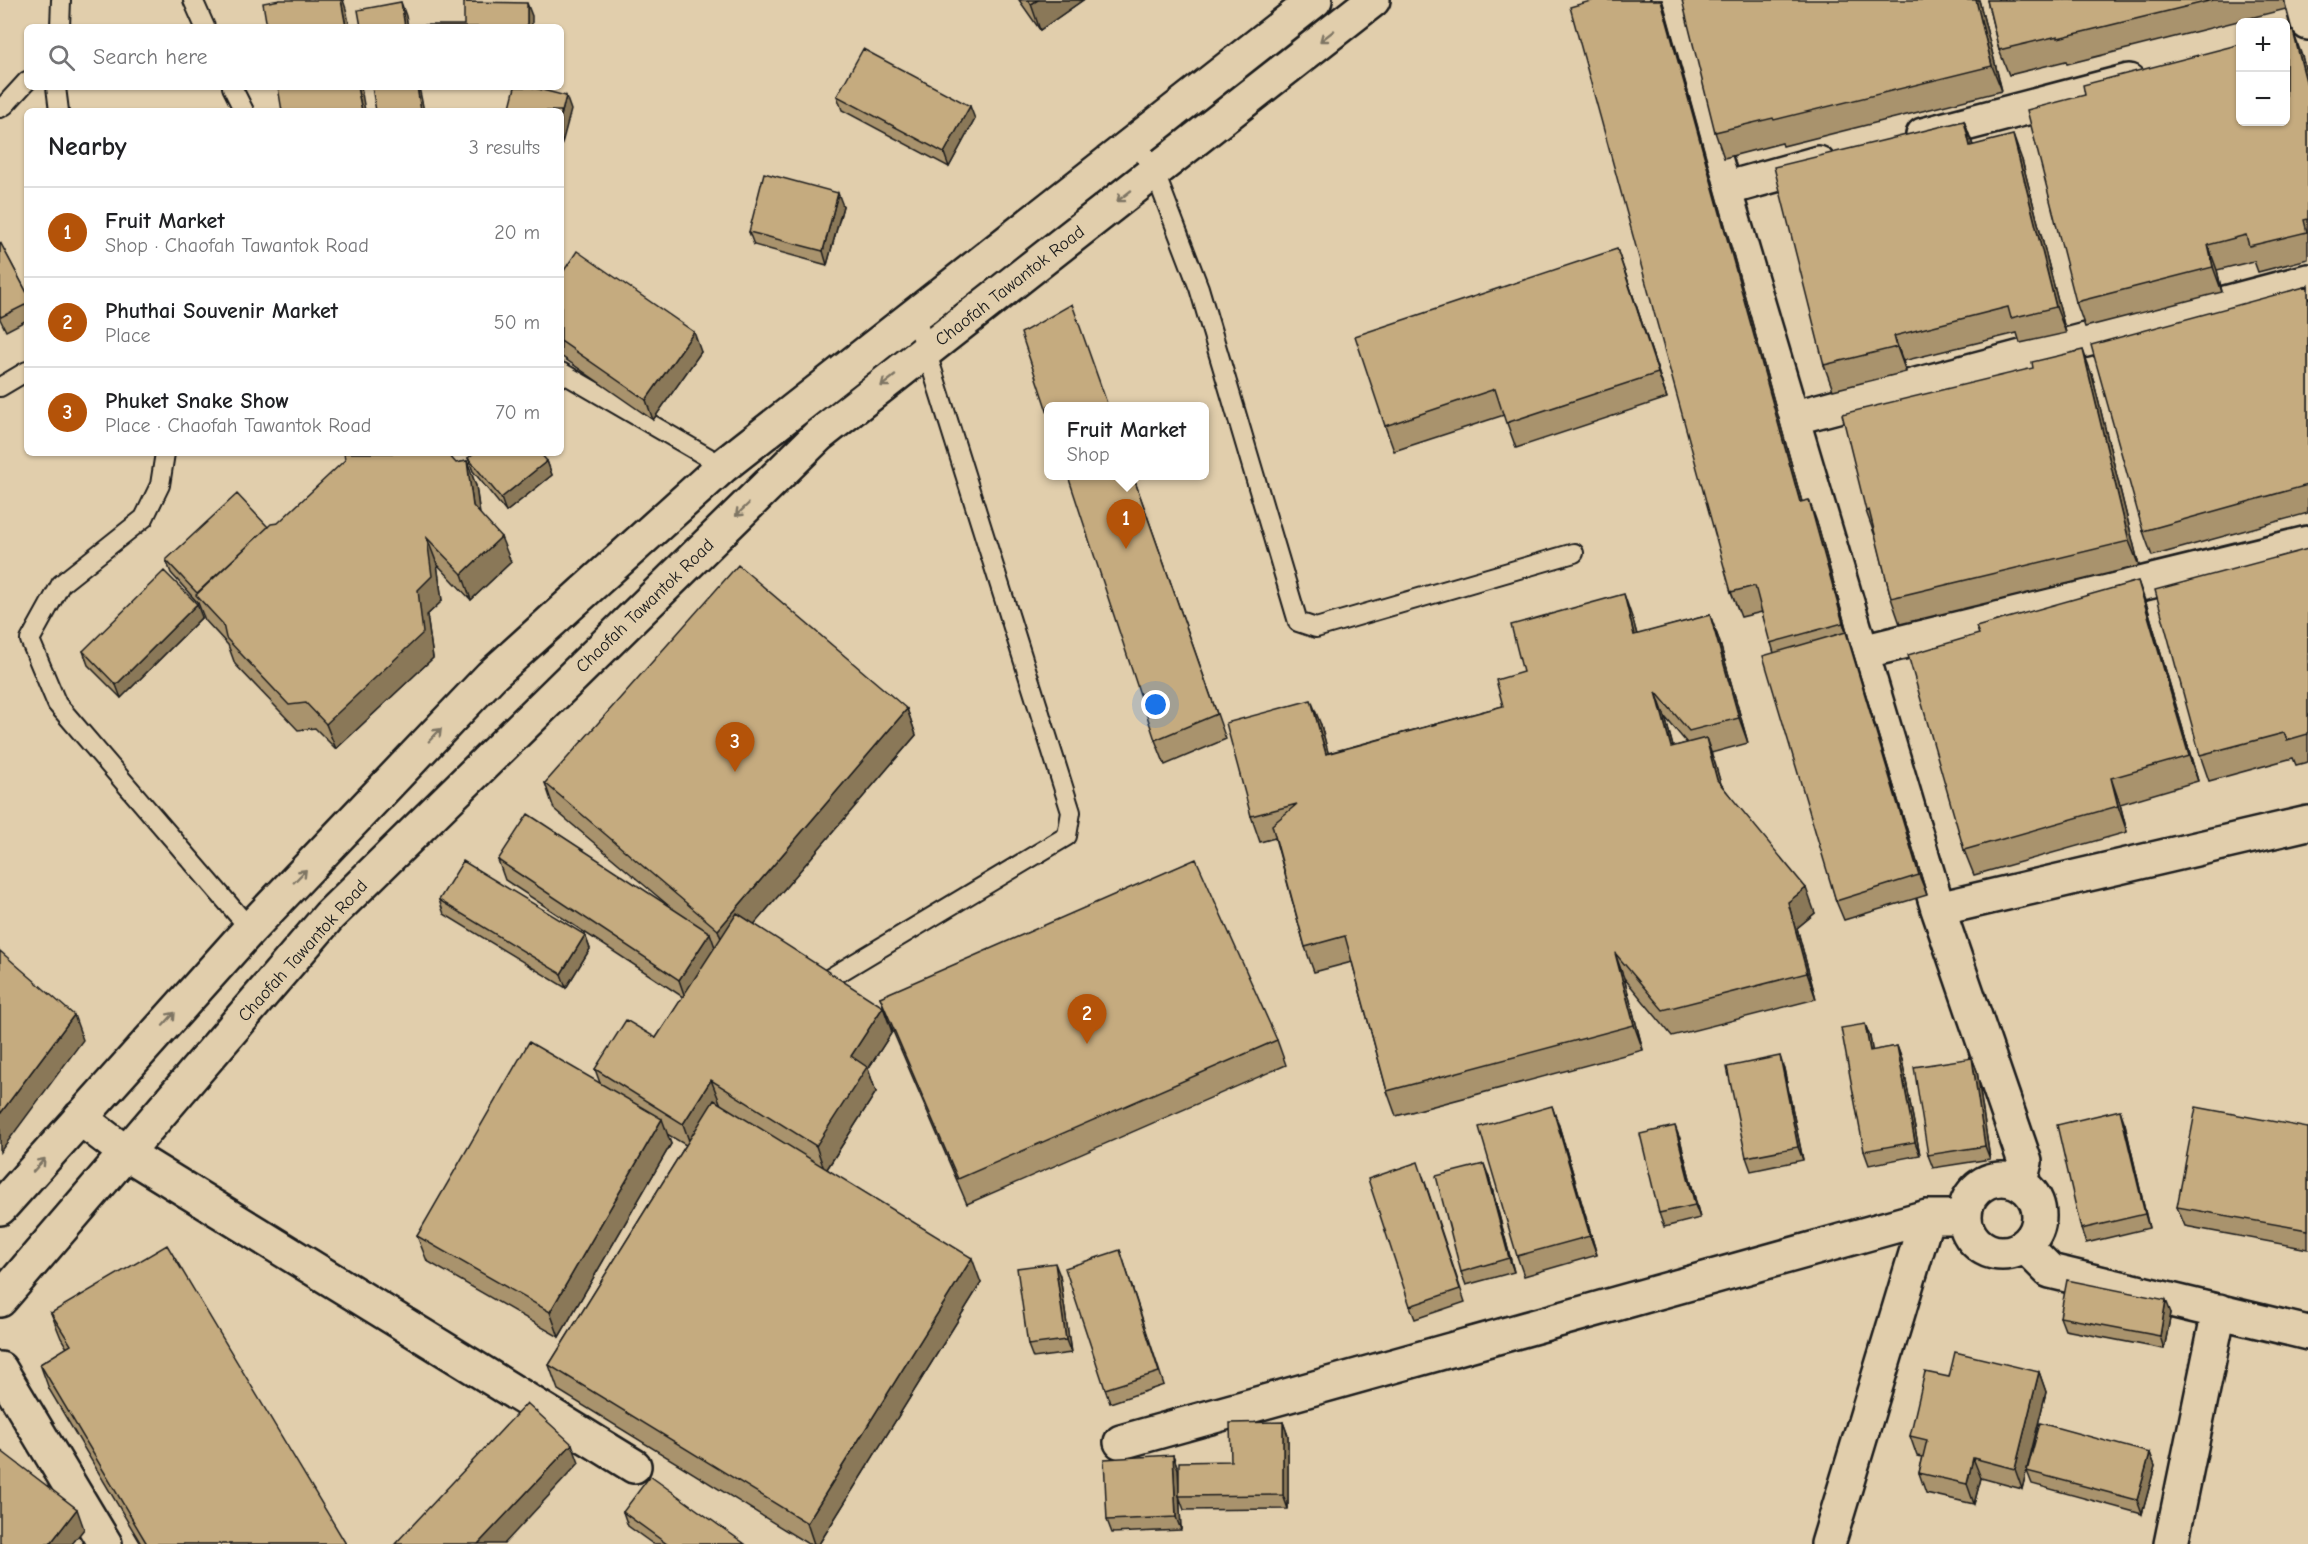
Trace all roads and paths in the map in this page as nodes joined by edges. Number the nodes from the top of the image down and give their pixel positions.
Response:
1 (61, 0) edge
2 (193, 0) edge
3 (1315, 0) edge
4 (1373, 0) edge
5 (1668, 0) edge
6 (2302, 0) edge
7 (2308, 23) edge
8 (60, 24) edge
9 (204, 24) edge
10 (2308, 33) edge
11 (2290, 38) edge
12 (2160, 72) edge
13 (24, 84) edge
14 (56, 90) edge
15 (234, 90) edge
16 (0, 108) edge
17 (59, 108) edge
18 (242, 108) edge
19 (1136, 140) junction
20 (1896, 143) edge
21 (1851, 155) edge
22 (1155, 172) junction
23 (1725, 189) junction
24 (2308, 281) edge
25 (915, 315) junction
26 (926, 351) junction
27 (24, 373) edge
28 (564, 374) edge
29 (0, 387) edge
30 (1792, 418) junction
31 (165, 456) edge
32 (723, 466) junction
33 (2308, 543) edge
34 (1574, 553) dead end
35 (1862, 652) junction
36 (2308, 823) edge
37 (1938, 909) junction
38 (250, 929) junction
39 (825, 981) edge
40 (81, 1118) junction
41 (126, 1153) junction
42 (2020, 1182) junction
43 (0, 1208) edge
44 (1964, 1216) junction
45 (1927, 1217) junction
46 (2025, 1246) junction
47 (0, 1300) edge
48 (2219, 1311) junction
49 (2308, 1333) edge
50 (0, 1369) edge
51 (1121, 1442) dead end
52 (633, 1466) dead end
53 (105, 1544) edge
54 (1828, 1544) edge
55 (2171, 1544) edge

1 - 8 lane
2 - 9 lane
3 - 19 street, Chaofah Tawantok Road
4 -> 22 street, Chaofah Tawantok Road
5 - 23 street
6 - 7 street
10 - 11 street
12 - 20 street
13 - 16 lane
14 - 17 lane
15 - 18 lane
19 - 22 lane
19 - 25 street, Chaofah Tawantok Road
21 - 23 street
22 -> 26 street, Chaofah Tawantok Road
22 - 34 lane
23 - 30 street
24 - 30 street
25 - 26 lane
25 - 32 street, Chaofah Tawantok Road
26 - 39 lane
26 -> 41 street, Chaofah Tawantok Road
27 - 29 lane
28 - 32 lane
30 - 35 street
31 - 38 lane
38 -> 32 street, Chaofah Tawantok Road
33 - 35 street
35 - 37 street
36 - 37 street
37 - 42 street
40 -> 38 street, Chaofah Tawantok Road
40 - 41 street
43 -> 40 street, Chaofah Tawantok Road
41 - 47 street, Chaofah Tawantok Road
41 - 52 street
42 - 44 street
42 - 46 street
44 - 45 street
44 - 46 street
45 - 51 street
45 - 54 street
46 - 48 street
48 - 49 street
48 - 55 street
50 - 53 street

